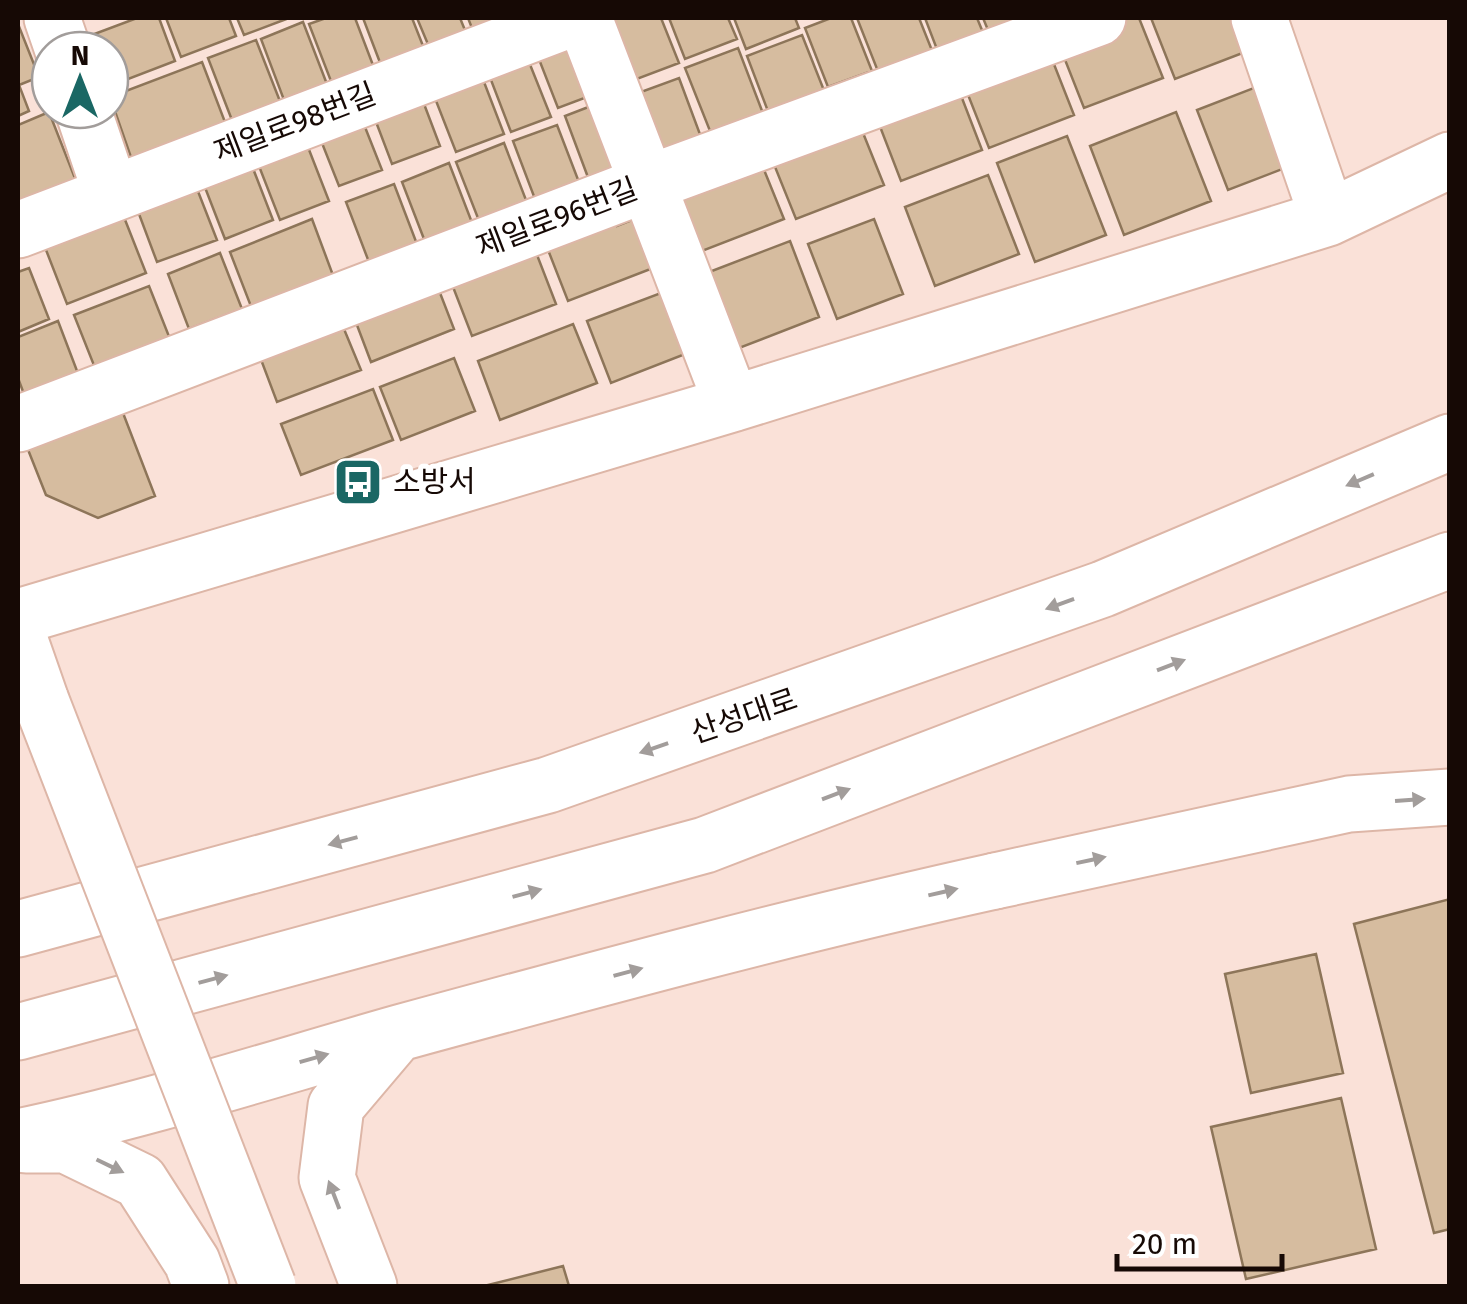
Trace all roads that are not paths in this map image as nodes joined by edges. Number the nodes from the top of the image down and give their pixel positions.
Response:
1 (574, 18) edge
2 (584, 18) edge
3 (1098, 18) edge
4 (1258, 18) edge
5 (90, 130) edge
6 (1450, 160) edge
7 (649, 183) junction
8 (111, 193) junction
9 (1328, 218) junction
10 (18, 230) edge
11 (732, 404) junction
12 (18, 424) edge
13 (1450, 442) edge
14 (1450, 560) edge
15 (18, 617) edge
16 (18, 634) edge
17 (1450, 797) edge
18 (18, 929) edge
19 (18, 1032) edge
20 (397, 1034) junction
21 (18, 1141) edge
22 (201, 1286) edge
23 (268, 1286) edge
24 (369, 1286) edge

1 - 8 main road, 제일로98번길
2 - 7 main road
3 - 7 main road, 제일로96번길
4 - 9 main road
5 - 8 main road
6 - 9 main road
7 - 11 main road
7 - 12 main road, 제일로96번길
8 - 10 main road, 제일로98번길
9 - 11 main road
11 - 15 main road
13 -> 18 main road, 산성대로
19 -> 14 main road
16 - 23 main road, bridge
20 -> 17 main road
21 -> 20 main road
24 -> 20 main road
21 -> 22 main road

